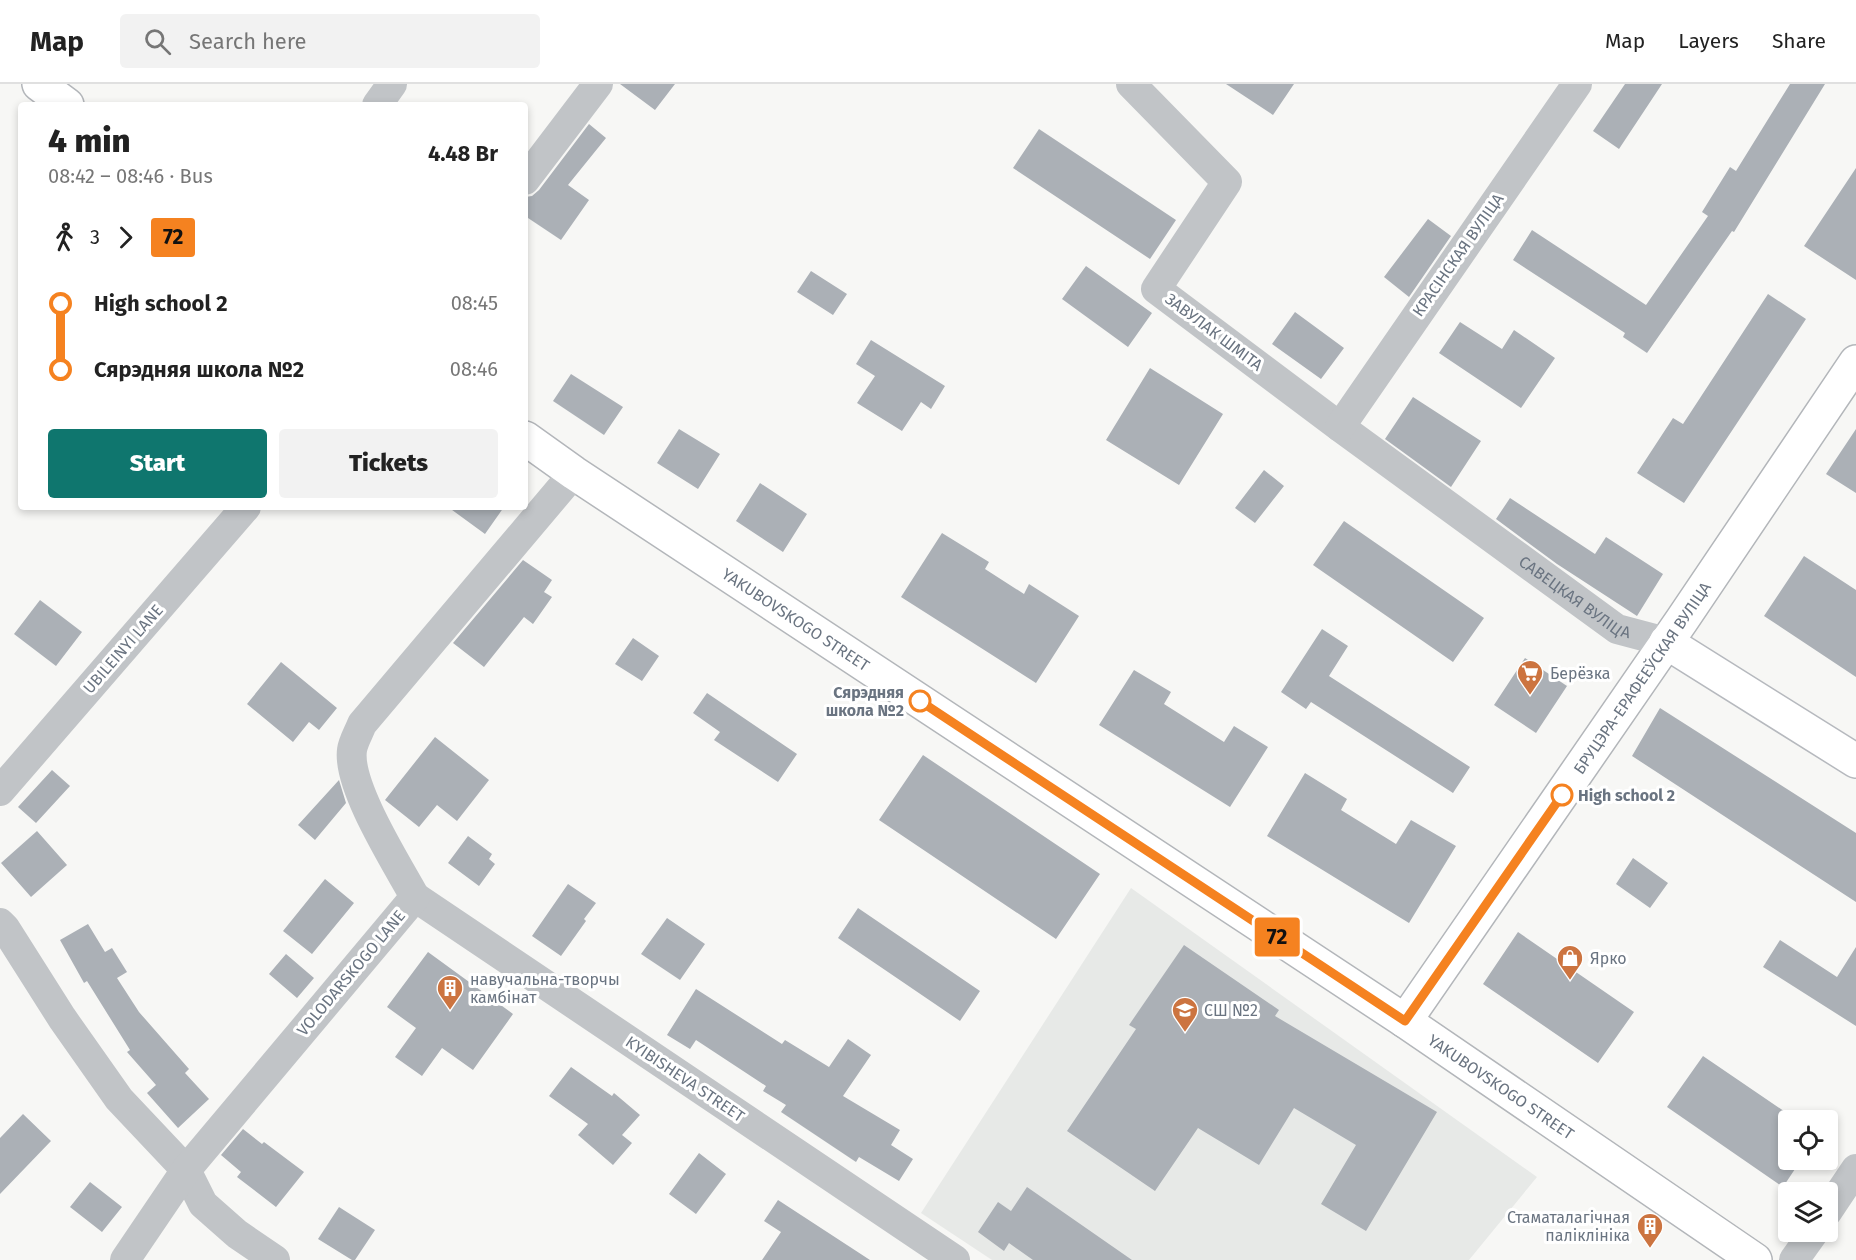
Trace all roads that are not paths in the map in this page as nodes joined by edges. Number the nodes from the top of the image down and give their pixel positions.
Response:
1 (39, 84) edge
2 (392, 84) edge
3 (598, 84) edge
4 (1131, 84) edge
5 (1576, 84) edge
6 (63, 102) edge
7 (379, 102) edge
8 (528, 176) edge
9 (1856, 362) edge
10 (1340, 427) junction
11 (528, 440) edge
12 (574, 473) junction
13 (243, 510) edge
14 (1666, 642) junction
15 (1856, 761) edge
16 (0, 791) edge
17 (415, 897) junction
18 (0, 923) edge
19 (1405, 1021) junction
20 (1856, 1169) edge
21 (186, 1170) junction
22 (1838, 1196) edge
23 (1807, 1242) edge
24 (125, 1260) edge
25 (275, 1260) edge
26 (955, 1260) edge
27 (1755, 1260) edge
28 (1794, 1260) edge

1 - 6 main road
2 - 7 street
3 - 8 street
4 - 10 street, ЗАВУЛАК ШМІТА
5 - 10 street, КРАСІНСКАЯ ВУЛІЦА
9 - 14 main road, БРУЦЭРА-ЕРАФЕЕЎСКАЯ ВУЛІЦА
10 - 14 street, САВЕЦКАЯ ВУЛІЦА
11 - 12 main road, YAKUBOVSKOGO STREET
12 - 17 street, VOLODARSKOGO LANE
12 - 19 main road, YAKUBOVSKOGO STREET
13 - 16 street, UBILEINYI LANE
14 - 15 main road, САВЕЦКАЯ ВУЛІЦА
14 - 19 main road, БРУЦЭРА-ЕРАФЕЕЎСКАЯ ВУЛІЦА
17 - 21 street, VOLODARSKOGO LANE
17 - 26 street, KYIBISHEVA STREET
18 - 21 street
19 - 27 main road, YAKUBOVSKOGO STREET
20 - 22 street
21 - 24 street, VOLODARSKOGO LANE
21 - 25 street
23 - 28 street

